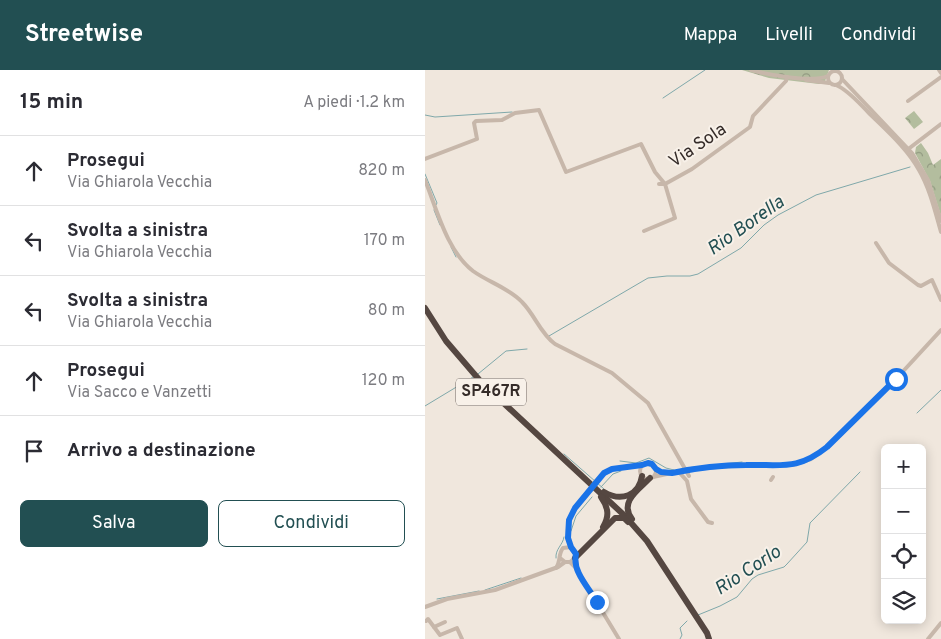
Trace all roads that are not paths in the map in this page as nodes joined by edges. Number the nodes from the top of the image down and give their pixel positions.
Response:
1 (751, 70) edge
2 (839, 71) edge
3 (830, 72) edge
4 (787, 77) junction
5 (797, 78) junction
6 (941, 78) edge
7 (842, 79) junction
8 (830, 83) junction
9 (836, 85) junction
10 (907, 101) dead end
11 (940, 127) edge
12 (907, 150) junction
13 (425, 159) edge
14 (425, 180) edge
15 (659, 184) dead end
16 (665, 184) junction
17 (941, 220) edge
18 (644, 231) dead end
19 (941, 232) edge
20 (876, 243) dead end
21 (941, 300) edge
22 (425, 308) edge
23 (941, 330) edge
24 (569, 464) junction
25 (642, 465) junction
26 (626, 467) junction
27 (656, 469) junction
28 (700, 469) junction
29 (685, 470) junction
30 (678, 471) junction
31 (672, 473) junction
32 (641, 474) junction
33 (651, 478) junction
34 (687, 478) junction
35 (712, 523) dead end
36 (600, 532) junction
37 (568, 538) junction
38 (564, 547) junction
39 (650, 547) junction
40 (573, 548) junction
41 (586, 548) junction
42 (560, 558) junction
43 (571, 560) junction
44 (556, 568) junction
45 (425, 607) edge
46 (426, 621) edge
47 (445, 622) dead end
48 (941, 623) edge
49 (434, 627) junction
50 (706, 636) edge
51 (462, 639) edge
52 (619, 639) edge
53 (928, 639) edge

1 - 4 street
2 - 3 street
2 - 7 street
3 - 5 street
3 - 8 street
4 - 5 street
4 - 16 street, Via Sola
5 - 8 street
6 - 10 street
7 - 9 street
7 - 12 street
8 - 9 street
9 - 12 street
11 - 12 street
12 - 17 street
12 - 19 street
13 - 16 street
14 - 29 street
15 - 16 street
16 - 18 street, Via Sola
20 - 21 street
22 - 24 highway, SP467R
23 - 28 street
24 - 32 highway
24 - 36 highway
24 - 39 highway, SP467R
25 - 26 street
25 - 27 street
25 - 32 street
26 - 32 street
26 - 37 street, bridge
27 - 31 street
27 - 33 street
28 - 29 street
28 - 34 street
29 - 30 street
29 - 34 street
30 - 31 street
30 - 34 street
31 - 33 street
32 - 33 street
33 - 39 highway
34 - 35 street
36 - 39 highway
36 - 41 highway
37 - 38 street
37 - 40 street
38 - 40 street
38 - 42 street
39 - 50 highway, SP467R
40 - 41 highway
40 - 43 street
41 - 43 highway
42 - 43 street
42 - 44 street
43 - 44 street
43 - 52 street
44 - 45 street
46 - 49 street
47 - 49 street
48 - 53 street
49 - 51 street

